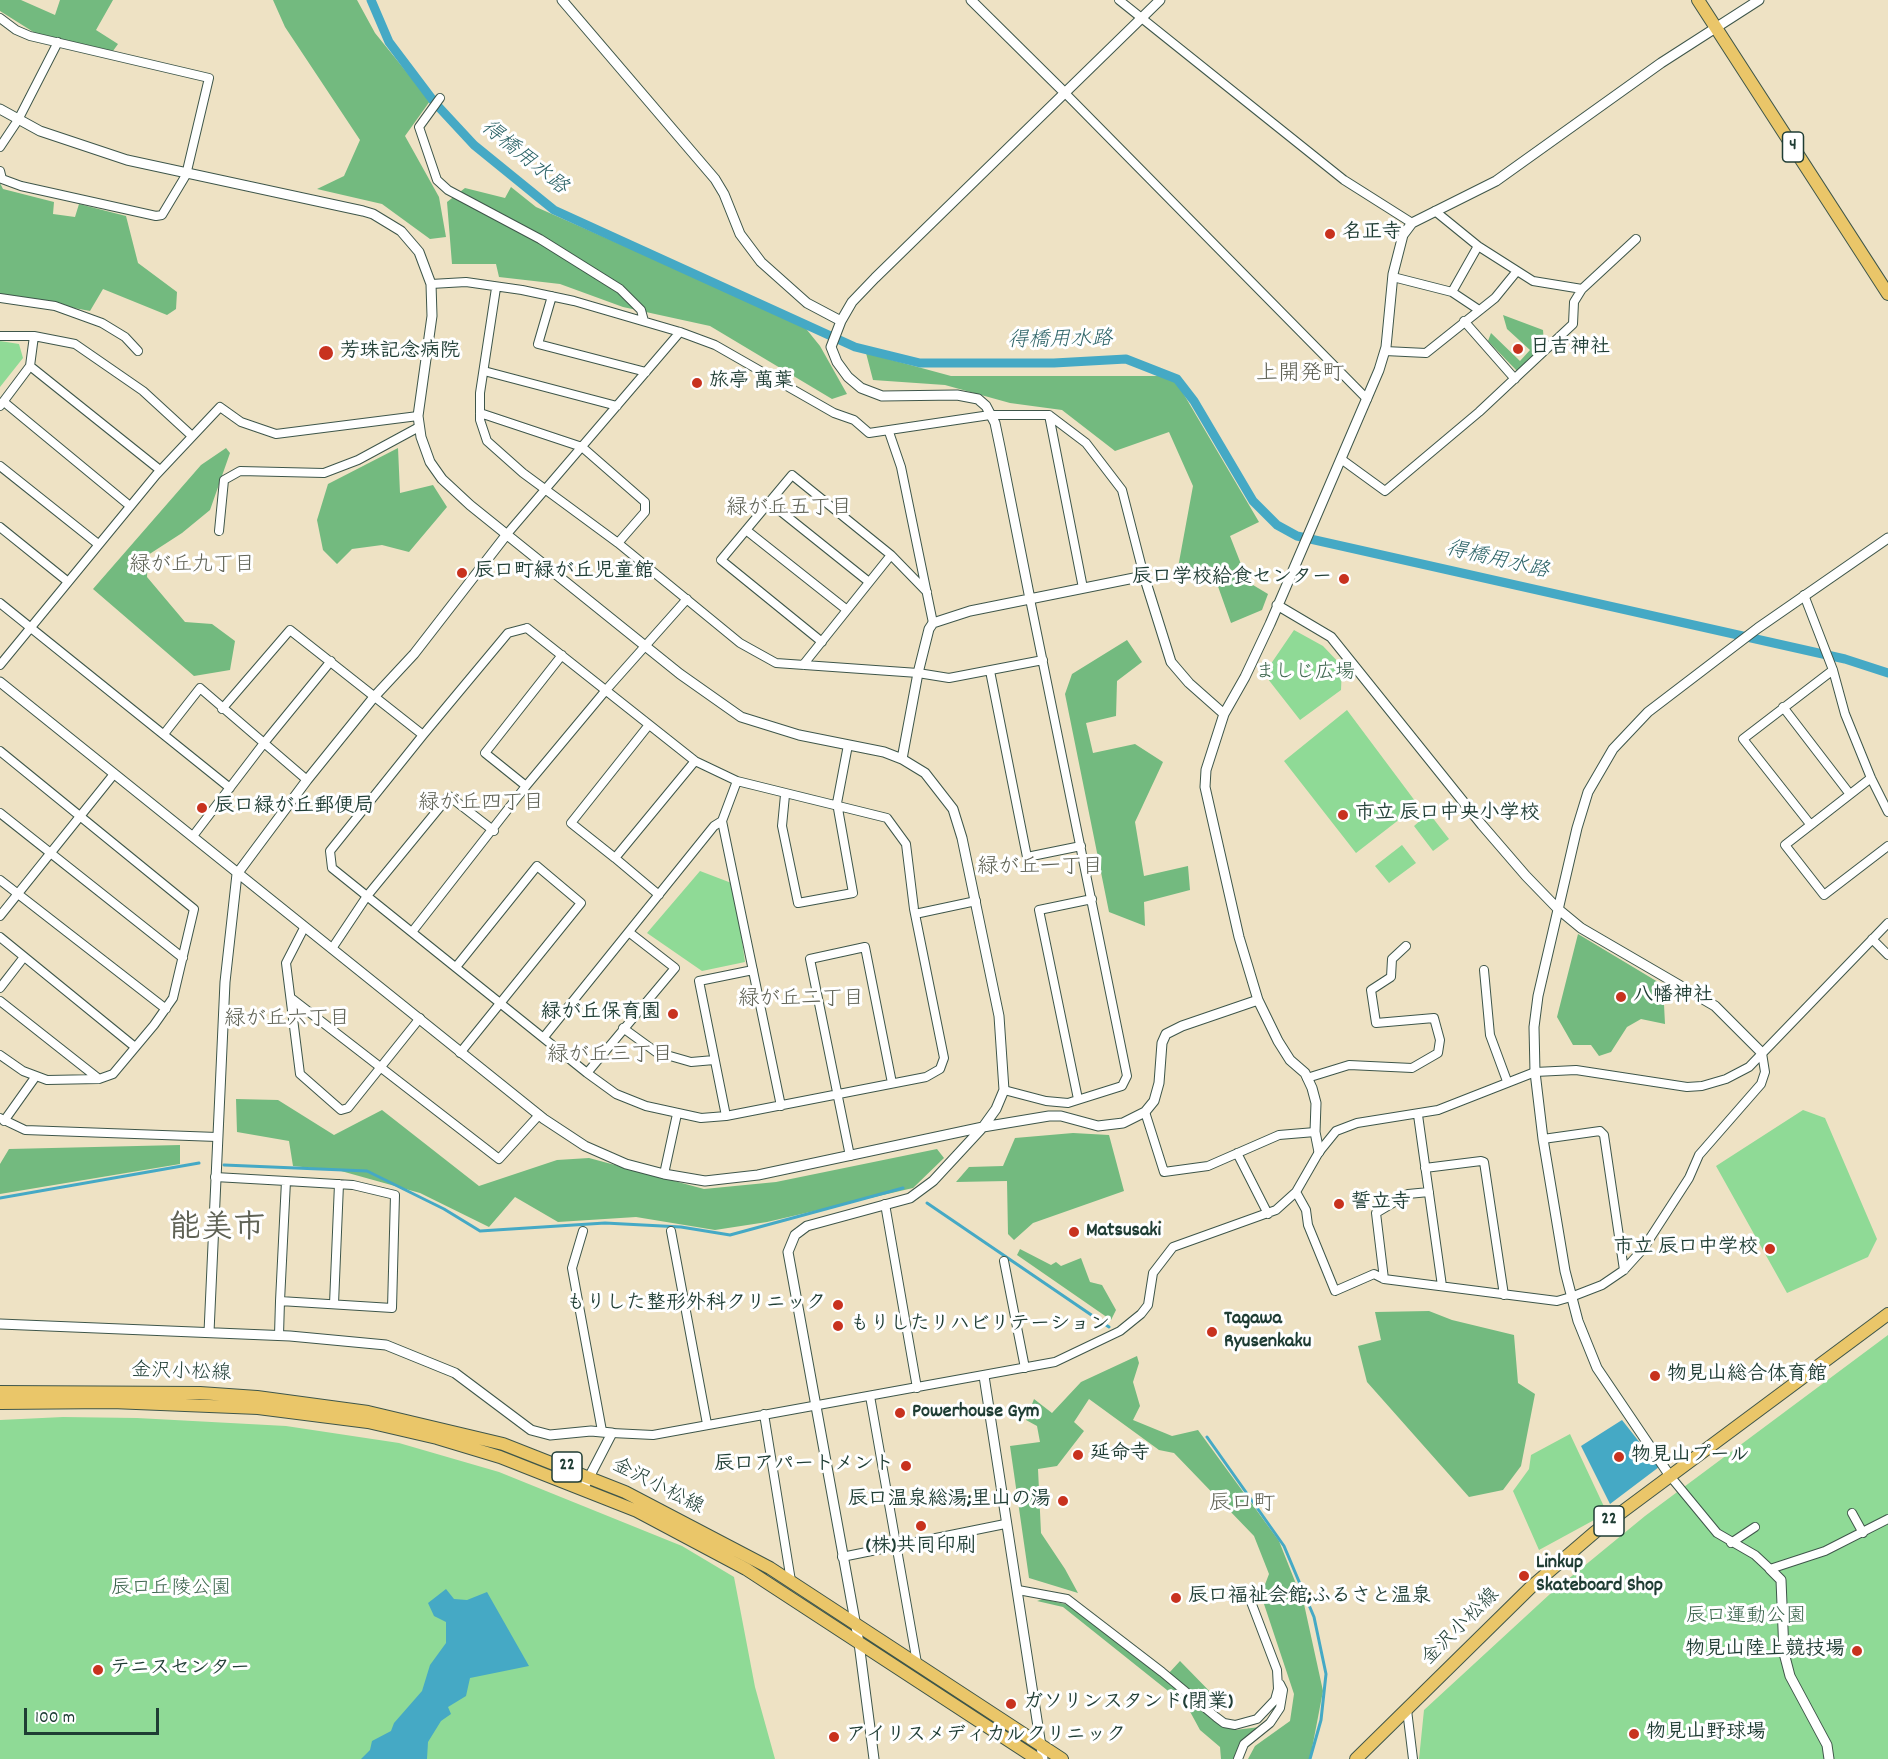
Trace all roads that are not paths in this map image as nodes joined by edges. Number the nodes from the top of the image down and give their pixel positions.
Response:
1 (562, 0) edge
2 (971, 0) edge
3 (1119, 0) edge
4 (1160, 0) edge
5 (1698, 0) edge
6 (1759, 0) edge
7 (0, 18) edge
8 (1140, 18) junction
9 (1715, 27) junction
10 (58, 42) junction
11 (1064, 92) junction
12 (440, 98) dead end
13 (0, 110) edge
14 (18, 120) junction
15 (0, 147) edge
16 (0, 171) edge
17 (186, 175) junction
18 (1436, 211) junction
19 (1412, 223) junction
20 (1636, 239) dead end
21 (1478, 246) junction
22 (1517, 271) junction
23 (1393, 277) junction
24 (431, 284) junction
25 (496, 288) junction
26 (1582, 289) junction
27 (1452, 292) junction
28 (1888, 294) edge
29 (552, 296) junction
30 (0, 298) edge
31 (1479, 310) junction
32 (644, 321) junction
33 (841, 321) junction
34 (1464, 321) junction
35 (680, 332) junction
36 (0, 336) edge
37 (34, 336) junction
38 (138, 351) dead end
39 (1385, 351) junction
40 (30, 366) junction
41 (484, 371) junction
42 (646, 372) junction
43 (1515, 379) junction
44 (1367, 399) junction
45 (2, 404) edge
46 (617, 406) junction
47 (480, 413) junction
48 (990, 414) junction
49 (1049, 415) junction
50 (418, 416) junction
51 (419, 427) junction
52 (889, 432) junction
53 (192, 436) junction
54 (582, 447) junction
55 (1341, 459) junction
56 (0, 466) edge
57 (160, 470) junction
58 (547, 489) junction
59 (769, 502) junction
60 (130, 506) junction
61 (0, 527) edge
62 (746, 530) junction
63 (219, 531) dead end
64 (507, 534) junction
65 (1888, 538) edge
66 (618, 543) junction
67 (98, 544) junction
68 (891, 555) junction
69 (1144, 576) junction
70 (67, 581) junction
71 (869, 582) junction
72 (1083, 588) junction
73 (927, 592) junction
74 (1804, 595) junction
75 (687, 599) junction
76 (1030, 599) junction
77 (0, 603) edge
78 (1277, 605) junction
79 (847, 610) junction
80 (933, 623) junction
81 (29, 627) junction
82 (822, 642) junction
83 (646, 647) junction
84 (562, 655) junction
85 (1043, 660) junction
86 (331, 662) junction
87 (0, 665) edge
88 (803, 665) junction
89 (1833, 670) junction
90 (990, 671) junction
91 (918, 673) junction
92 (0, 682) edge
93 (606, 690) junction
94 (374, 697) junction
95 (1783, 707) junction
96 (222, 709) junction
97 (1224, 714) junction
98 (648, 726) junction
99 (164, 734) junction
100 (423, 735) junction
101 (264, 743) junction
102 (848, 745) junction
103 (0, 751) edge
104 (902, 759) junction
105 (695, 761) junction
106 (114, 774) junction
107 (1871, 778) junction
108 (307, 780) junction
109 (737, 781) junction
110 (526, 786) junction
111 (230, 788) junction
112 (1849, 794) junction
113 (785, 795) junction
114 (837, 803) junction
115 (1888, 812) edge
116 (0, 813) edge
117 (80, 817) junction
118 (722, 821) junction
119 (1810, 824) junction
120 (494, 831) junction
121 (193, 836) junction
122 (1081, 846) junction
123 (1888, 846) edge
124 (51, 854) junction
125 (615, 858) junction
126 (237, 874) junction
127 (0, 879) edge
128 (20, 894) junction
129 (659, 895) junction
130 (367, 896) junction
131 (1092, 899) junction
132 (976, 901) junction
133 (1558, 909) junction
134 (915, 914) junction
135 (0, 916) edge
136 (1888, 923) edge
137 (304, 928) junction
138 (412, 932) junction
139 (630, 933) junction
140 (0, 937) edge
141 (1872, 939) junction
142 (1406, 946) dead end
143 (333, 947) junction
144 (1888, 955) edge
145 (24, 957) junction
146 (183, 958) junction
147 (456, 967) junction
148 (753, 970) junction
149 (1484, 970) dead end
150 (0, 988) edge
151 (291, 998) junction
152 (1258, 1000) junction
153 (0, 1001) edge
154 (500, 1003) junction
155 (166, 1009) junction
156 (420, 1017) junction
157 (622, 1028) junction
158 (544, 1037) junction
159 (135, 1047) junction
160 (460, 1053) junction
161 (1762, 1053) junction
162 (0, 1055) edge
163 (714, 1060) junction
164 (381, 1067) junction
165 (1535, 1072) junction
166 (587, 1073) junction
167 (36, 1076) junction
168 (1307, 1078) junction
169 (99, 1079) junction
170 (1507, 1081) junction
171 (892, 1083) junction
172 (1004, 1090) junction
173 (837, 1095) junction
174 (1078, 1099) junction
175 (782, 1106) junction
176 (1145, 1112) junction
177 (677, 1114) junction
178 (539, 1115) junction
179 (1418, 1115) junction
180 (726, 1116) junction
181 (2, 1120) edge
182 (982, 1127) junction
183 (1315, 1132) junction
184 (217, 1137) junction
185 (1543, 1139) junction
186 (1319, 1152) junction
187 (1237, 1153) junction
188 (850, 1156) junction
189 (1425, 1168) junction
190 (664, 1174) junction
191 (215, 1177) junction
192 (286, 1180) junction
193 (339, 1184) junction
194 (1296, 1192) junction
195 (1429, 1192) junction
196 (885, 1204) junction
197 (1268, 1214) junction
198 (584, 1231) dead end
199 (671, 1231) dead end
200 (1004, 1261) dead end
201 (1624, 1270) junction
202 (1384, 1279) junction
203 (1442, 1286) junction
204 (1504, 1295) junction
205 (1571, 1297) junction
206 (280, 1301) junction
207 (334, 1304) junction
208 (1888, 1314) edge
209 (0, 1324) edge
210 (209, 1332) junction
211 (279, 1335) junction
212 (1025, 1368) junction
213 (984, 1376) junction
214 (917, 1388) junction
215 (0, 1392) edge
216 (870, 1396) junction
217 (0, 1403) edge
218 (815, 1405) junction
219 (764, 1414) junction
220 (707, 1424) junction
221 (602, 1431) junction
222 (612, 1434) junction
223 (590, 1476) junction
224 (1670, 1476) junction
225 (583, 1489) junction
226 (1852, 1513) dead end
227 (1888, 1519) edge
228 (1005, 1524) junction
229 (1755, 1527) dead end
230 (1863, 1533) junction
231 (1731, 1543) junction
232 (897, 1545) junction
233 (842, 1557) junction
234 (1770, 1569) junction
235 (790, 1581) junction
236 (1018, 1590) junction
237 (1248, 1594) dead end
238 (855, 1621) junction
239 (859, 1643) junction
240 (917, 1663) junction
241 (1279, 1679) junction
242 (1407, 1710) junction
243 (1042, 1746) junction
244 (874, 1759) edge
245 (1037, 1759) edge
246 (1043, 1759) edge
247 (1062, 1759) edge
248 (1239, 1759) edge
249 (1356, 1759) edge
250 (1413, 1759) edge
251 (1829, 1759) edge

1 - 33 street
2 - 11 street
3 - 8 street
4 - 8 street
5 - 9 main road, 4
6 - 9 street
7 - 10 street
8 - 11 street
8 - 19 street
9 - 18 street
9 - 28 main road, 4
10 - 14 street
10 - 17 street
11 - 33 street
11 - 44 street
12 - 32 street
13 - 14 street
14 - 15 street
14 - 17 street
16 - 17 street
17 - 24 street
18 - 19 street
18 - 21 street
19 - 23 street
20 - 26 street
21 - 22 street
21 - 27 street
22 - 26 street
22 - 31 street
23 - 27 street
23 - 39 street
24 - 25 street
24 - 50 street
25 - 29 street
25 - 41 street
26 - 43 street
27 - 31 street
29 - 32 street
29 - 42 street
30 - 38 street
31 - 34 street
32 - 35 street
33 - 48 street
34 - 39 street
34 - 43 street
35 - 42 street
35 - 52 street
36 - 37 street
37 - 40 street
37 - 53 street
39 - 44 street
40 - 45 street
40 - 57 street
41 - 46 street
41 - 47 street
42 - 46 street
43 - 55 street
44 - 55 street
45 - 60 street
46 - 54 street
47 - 54 street
47 - 58 street
48 - 49 street
48 - 52 street
48 - 76 street
49 - 69 street
49 - 72 street
50 - 51 street
50 - 53 street
51 - 63 street
51 - 64 street
52 - 73 street
53 - 57 street
54 - 58 street
54 - 66 street
55 - 78 street
56 - 67 street
57 - 60 street
58 - 64 street
58 - 66 street
59 - 62 street
59 - 68 street
59 - 71 street
60 - 67 street
61 - 70 street
62 - 79 street
62 - 82 street
64 - 83 street
64 - 94 street
65 - 74 street
66 - 75 street
67 - 70 street
68 - 71 street
68 - 73 street
69 - 72 street
69 - 97 street
70 - 81 street
71 - 79 street
72 - 76 street
73 - 80 street
74 - 89 street
74 - 133 street
75 - 83 street
75 - 88 street
76 - 80 street
76 - 85 street
77 - 81 street
78 - 97 street
78 - 133 street
79 - 82 street
80 - 91 street
81 - 87 street
81 - 99 street
82 - 88 street
83 - 93 street
83 - 102 street
84 - 93 street
84 - 100 street
84 - 110 street
85 - 90 street
85 - 122 street
86 - 94 street
86 - 96 street
86 - 101 street
88 - 91 street
89 - 95 street
89 - 107 street
90 - 91 street
90 - 122 street
91 - 104 street
92 - 106 street
93 - 98 street
93 - 110 street
94 - 100 street
94 - 108 street
95 - 112 street
95 - 119 street
96 - 99 street
96 - 101 street
97 - 152 street
98 - 105 street
98 - 125 street
99 - 111 street
100 - 130 street
101 - 108 street
101 - 111 street
102 - 104 street
102 - 114 street
103 - 117 street
104 - 132 street
105 - 109 street
105 - 125 street
106 - 117 street
106 - 121 street
107 - 112 street
107 - 115 street
108 - 126 street
109 - 113 street
109 - 118 street
110 - 120 street
111 - 121 street
112 - 119 street
113 - 114 street
113 - 114 street
114 - 134 street
116 - 124 street
117 - 124 street
117 - 146 street
118 - 129 street
118 - 148 street
119 - 123 street
120 - 130 street
120 - 138 street
121 - 126 street
122 - 131 street
124 - 128 street
124 - 146 street
125 - 129 street
126 - 137 street
126 - 184 street
127 - 128 street
128 - 135 street
128 - 155 street
129 - 139 street
130 - 138 street
130 - 143 street
131 - 174 street
131 - 174 street
132 - 134 street
132 - 172 street
133 - 161 street
133 - 165 street
134 - 171 street
136 - 141 street
137 - 143 street
137 - 151 street
138 - 147 street
139 - 157 street
139 - 158 street
140 - 145 street
141 - 144 street
141 - 161 street
142 - 168 street
143 - 156 street
145 - 150 street
145 - 159 street
146 - 155 street
147 - 154 street
147 - 154 street
148 - 163 street
148 - 175 street
149 - 170 street
151 - 164 street
151 - 164 street
152 - 168 street
152 - 176 street
153 - 169 street
154 - 158 street
154 - 160 street
155 - 159 street
156 - 160 street
156 - 164 street
157 - 163 street
157 - 166 street
158 - 166 street
159 - 169 street
160 - 178 street
161 - 165 street
161 - 201 street
162 - 167 street
163 - 180 street
164 - 178 street
165 - 170 street
165 - 185 street
166 - 177 street
167 - 169 street
167 - 181 street
168 - 183 street
170 - 179 street
171 - 173 street
171 - 173 street
172 - 174 street
172 - 182 street
173 - 175 street
173 - 188 street
175 - 180 street
176 - 182 street
176 - 187 street
177 - 180 street
177 - 190 street
178 - 190 street
179 - 186 street
179 - 189 street
181 - 184 street
182 - 188 street
182 - 196 street
183 - 186 street
183 - 187 street
184 - 191 street
185 - 201 street
185 - 205 street
186 - 194 street
187 - 197 street
188 - 190 street
189 - 195 street
189 - 204 street
191 - 192 street
191 - 210 street
192 - 193 street
192 - 206 street
193 - 207 street
193 - 207 street
194 - 197 street
194 - 202 street
195 - 202 street
195 - 203 street
196 - 214 street
196 - 218 street
197 - 212 street
198 - 221 street
199 - 220 street
200 - 212 street
201 - 205 street
202 - 203 street
203 - 204 street
204 - 205 street
205 - 224 street
206 - 207 street
206 - 211 street
208 - 224 main road, 金沢小松線 / 22
209 - 210 street
210 - 211 street
211 - 221 street
212 - 213 street
213 - 214 street
213 - 228 street
214 - 216 street
215 - 223 main road, 金沢小松線 / 22
216 - 218 street
216 - 232 street
217 - 225 main road, 金沢小松線 / 22
218 - 219 street
218 - 233 street
219 - 220 street
219 - 235 street
220 - 222 street
221 - 222 street
222 - 223 street
223 - 225 street
223 - 235 main road, 金沢小松線 / 22
224 - 231 street
224 - 242 main road, 金沢小松線 / 22
225 - 239 main road, 金沢小松線 / 22
226 - 230 street
227 - 230 street
228 - 232 street
228 - 236 street
229 - 231 street
230 - 234 street
231 - 234 street
232 - 233 street
232 - 240 street
233 - 238 street
234 - 251 street
235 - 238 main road, 金沢小松線 / 22
236 - 241 street
236 - 243 street
237 - 241 street
238 - 239 street
238 - 240 main road, 金沢小松線 / 22
239 - 244 street
239 - 245 main road, 金沢小松線 / 22
240 - 243 main road, 金沢小松線 / 22
241 - 248 street
242 - 249 main road, 金沢小松線 / 22
242 - 250 street
243 - 246 street
243 - 247 main road, 金沢小松線 / 22

